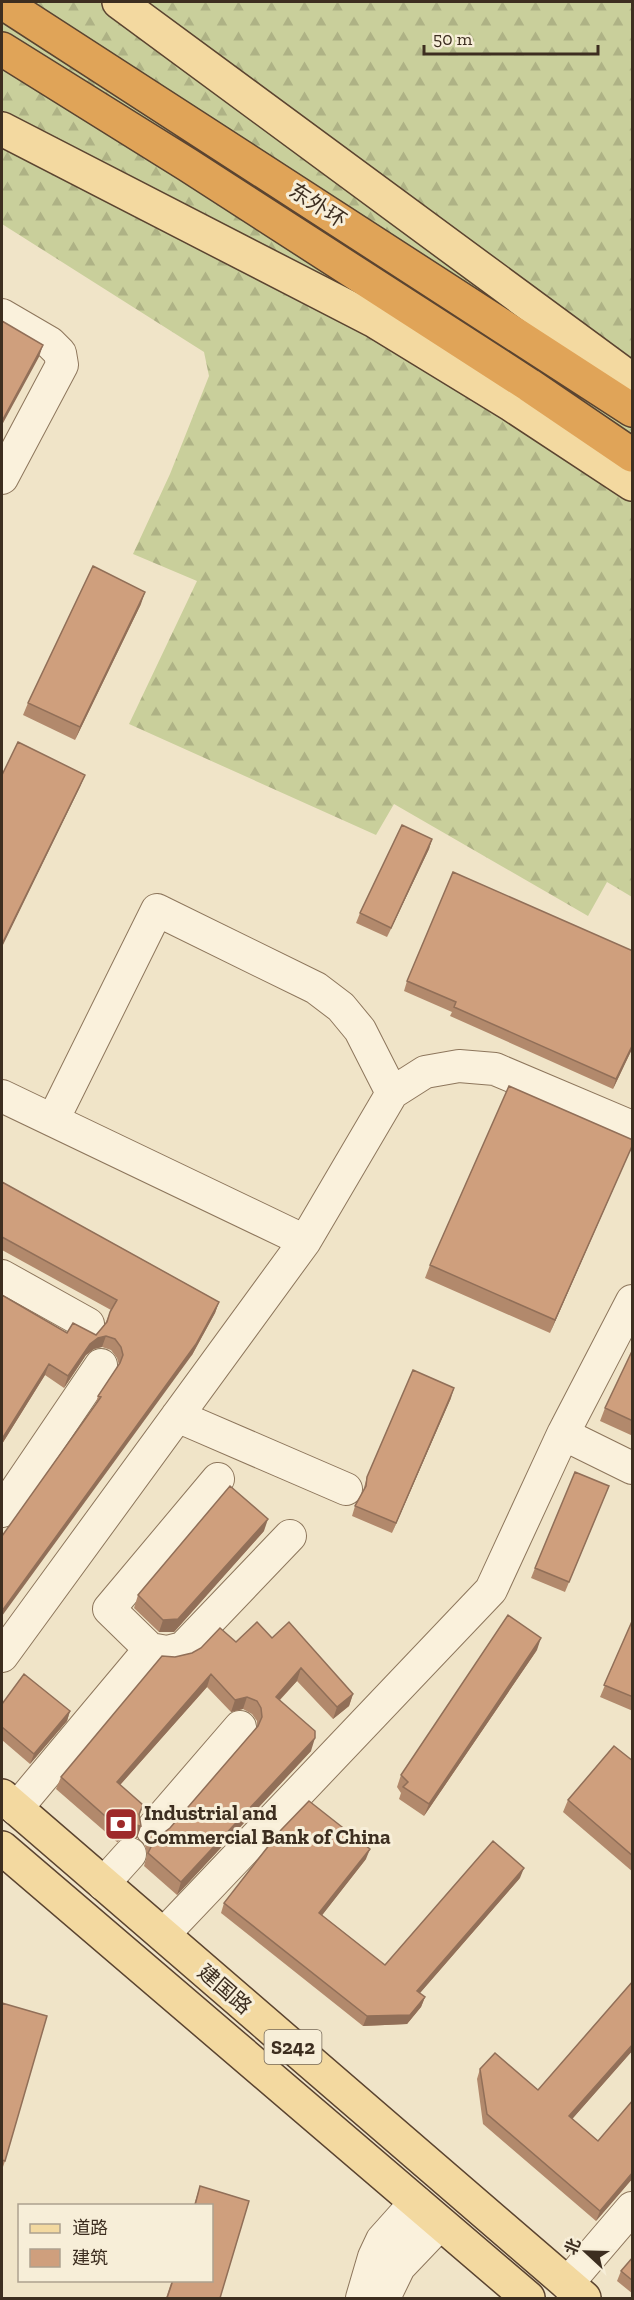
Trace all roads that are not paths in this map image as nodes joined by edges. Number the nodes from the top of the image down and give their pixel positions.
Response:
1 (2, 2) edge
2 (120, 2) edge
3 (2, 49) edge
4 (2, 129) edge
5 (2, 315) edge
6 (633, 381) edge
7 (633, 410) edge
8 (633, 455) edge
9 (2, 478) edge
10 (633, 484) edge
11 (392, 1093) junction
12 (2, 1096) edge
13 (52, 1120) junction
14 (633, 1127) edge
15 (305, 1241) junction
16 (2, 1276) edge
17 (633, 1301) edge
18 (88, 1324) dead end
19 (101, 1365) dead end
20 (177, 1416) junction
21 (563, 1434) junction
22 (633, 1468) edge
23 (218, 1479) dead end
24 (346, 1489) dead end
25 (2, 1511) edge
26 (290, 1536) dead end
27 (150, 1649) junction
28 (2, 1656) edge
29 (240, 1727) dead end
30 (9, 1802) edge
31 (152, 1829) dead end
32 (2, 1848) edge
33 (130, 1854) dead end
34 (104, 1884) junction
35 (163, 1935) junction
36 (416, 2202) junction
37 (633, 2208) edge
38 (440, 2224) junction
39 (576, 2291) edge
40 (362, 2298) edge
41 (384, 2298) edge
42 (528, 2298) edge

1 - 7 highway, 东外环
2 - 6 main road
3 - 8 highway, 东外环
4 - 10 main road
5 - 9 street
11 - 13 street
11 - 14 street
11 - 15 street
12 - 13 street
13 - 15 street
15 - 20 street
16 - 18 street
17 - 21 street
19 - 25 street
20 - 24 street
20 - 28 street
21 - 22 street
21 - 35 street
23 - 27 street
26 - 27 street
27 - 30 street
29 - 31 street
30 - 34 main road, 建国路 / S242
32 - 36 main road, 建国路 / S242
33 - 34 street
34 - 35 main road, 建国路 / S242
35 - 39 main road, 建国路 / S242
36 - 38 main road, 建国路 / S242
36 - 40 street
37 - 39 street
38 - 41 street
38 - 42 main road, 建国路 / S242

